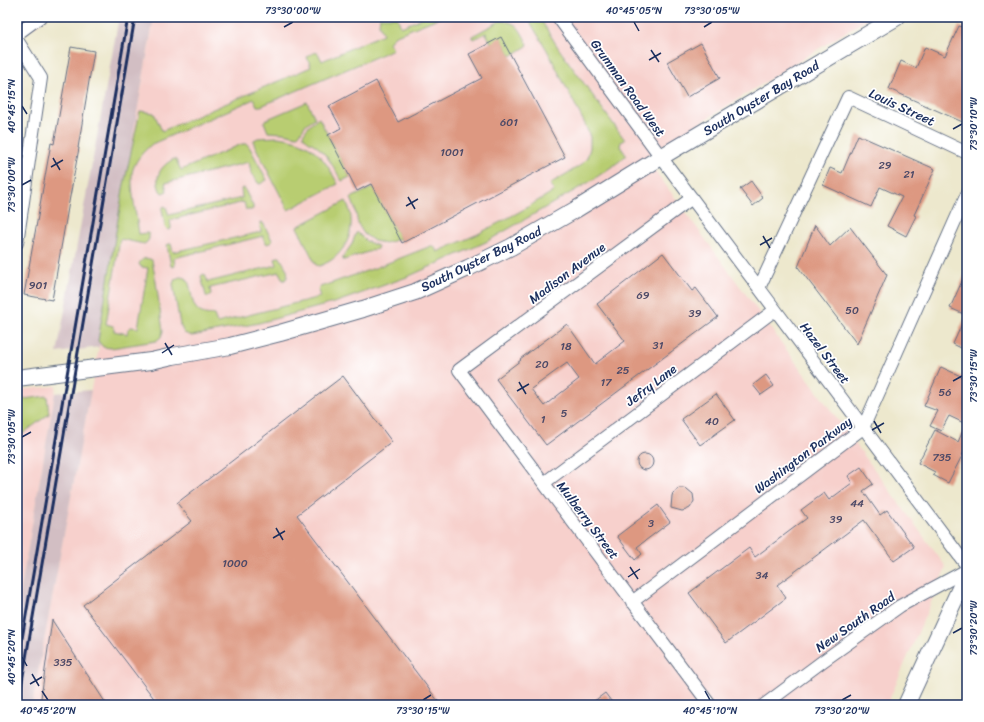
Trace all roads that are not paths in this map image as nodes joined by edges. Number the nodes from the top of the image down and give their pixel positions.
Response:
1 (40, 17) edge
2 (558, 17) edge
3 (897, 17) edge
4 (17, 34) edge
5 (17, 40) edge
6 (967, 153) edge
7 (661, 157) junction
8 (967, 194) edge
9 (692, 198) junction
10 (17, 242) edge
11 (759, 288) junction
12 (775, 310) junction
13 (459, 370) joint
14 (17, 378) edge
15 (863, 428) junction
16 (544, 483) junction
17 (967, 566) edge
18 (967, 571) edge
19 (632, 602) junction
20 (710, 705) edge
21 (764, 705) edge
22 (906, 705) edge

1 - 4 street
2 - 7 street, Grumman Road West
3 - 7 main road, South Oyster Bay Road
5 - 10 street
6 - 11 street, Louis Street
7 - 9 street, Hazel Street
7 - 14 main road, South Oyster Bay Road
8 - 15 street, Washington Parkway
9 - 11 street, Hazel Street
9 - 13 street, Madison Avenue
11 - 12 street, Hazel Street
12 - 15 street, Hazel Street
12 - 16 street, Jefry Lane
13 - 16 street, Mulberry Street
15 - 17 street, Hazel Street
15 - 19 street, Washington Parkway
16 - 19 street, Mulberry Street
18 - 21 street, New South Road
18 - 22 main road
19 - 20 street, Mulberry Street

